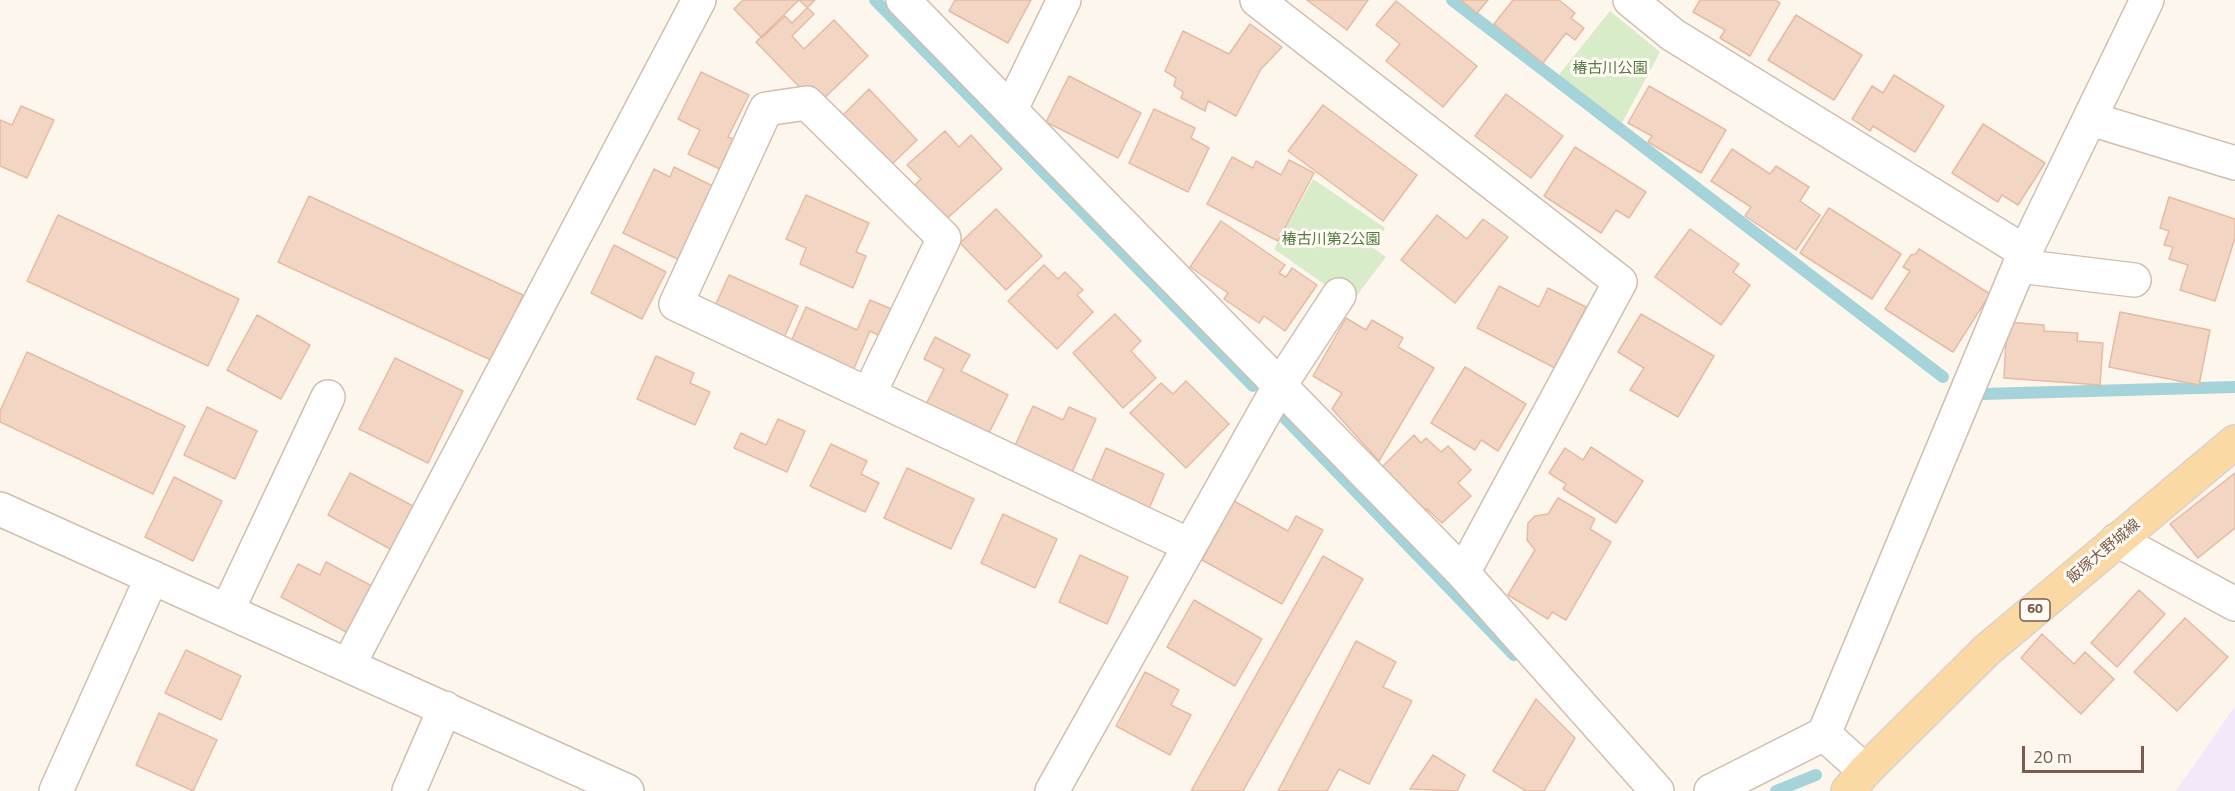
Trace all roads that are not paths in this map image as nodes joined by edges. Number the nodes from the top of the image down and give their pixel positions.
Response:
1 (699, 0) edge
2 (903, 0) edge
3 (1064, 0) edge
4 (1257, 0) edge
5 (1630, 0) edge
6 (2146, 0) edge
7 (1011, 110) junction
8 (2091, 118) junction
9 (2235, 163) edge
10 (2022, 259) junction
11 (2134, 280) dead end
12 (1339, 295) dead end
13 (1280, 385) junction
14 (869, 394) dead end
15 (328, 397) dead end
16 (2235, 442) edge
17 (0, 509) edge
18 (2117, 540) junction
19 (1189, 545) junction
20 (1463, 573) junction
21 (152, 577) junction
22 (2235, 604) edge
23 (227, 611) junction
24 (349, 664) junction
25 (445, 708) junction
26 (1824, 734) junction
27 (1856, 781) edge
28 (56, 791) edge
29 (409, 791) edge
30 (627, 791) edge
31 (1052, 791) edge
32 (1657, 791) edge
33 (1711, 791) edge

1 - 24 street
2 - 7 street
3 - 7 street
4 - 20 street
5 - 10 street
6 - 8 street
7 - 13 street
8 - 9 street
8 - 10 street
10 - 11 street
10 - 26 street
12 - 13 street
13 - 19 street
13 - 20 street
14 - 19 street
15 - 23 street
16 - 18 main road, 飯塚大野城線 / 60
17 - 21 street
18 - 22 street
18 - 27 main road, 飯塚大野城線 / 60
19 - 31 street
20 - 32 street
21 - 23 street
21 - 28 street
23 - 24 street
24 - 25 street
25 - 29 street
25 - 30 street
26 - 27 street
26 - 33 street

